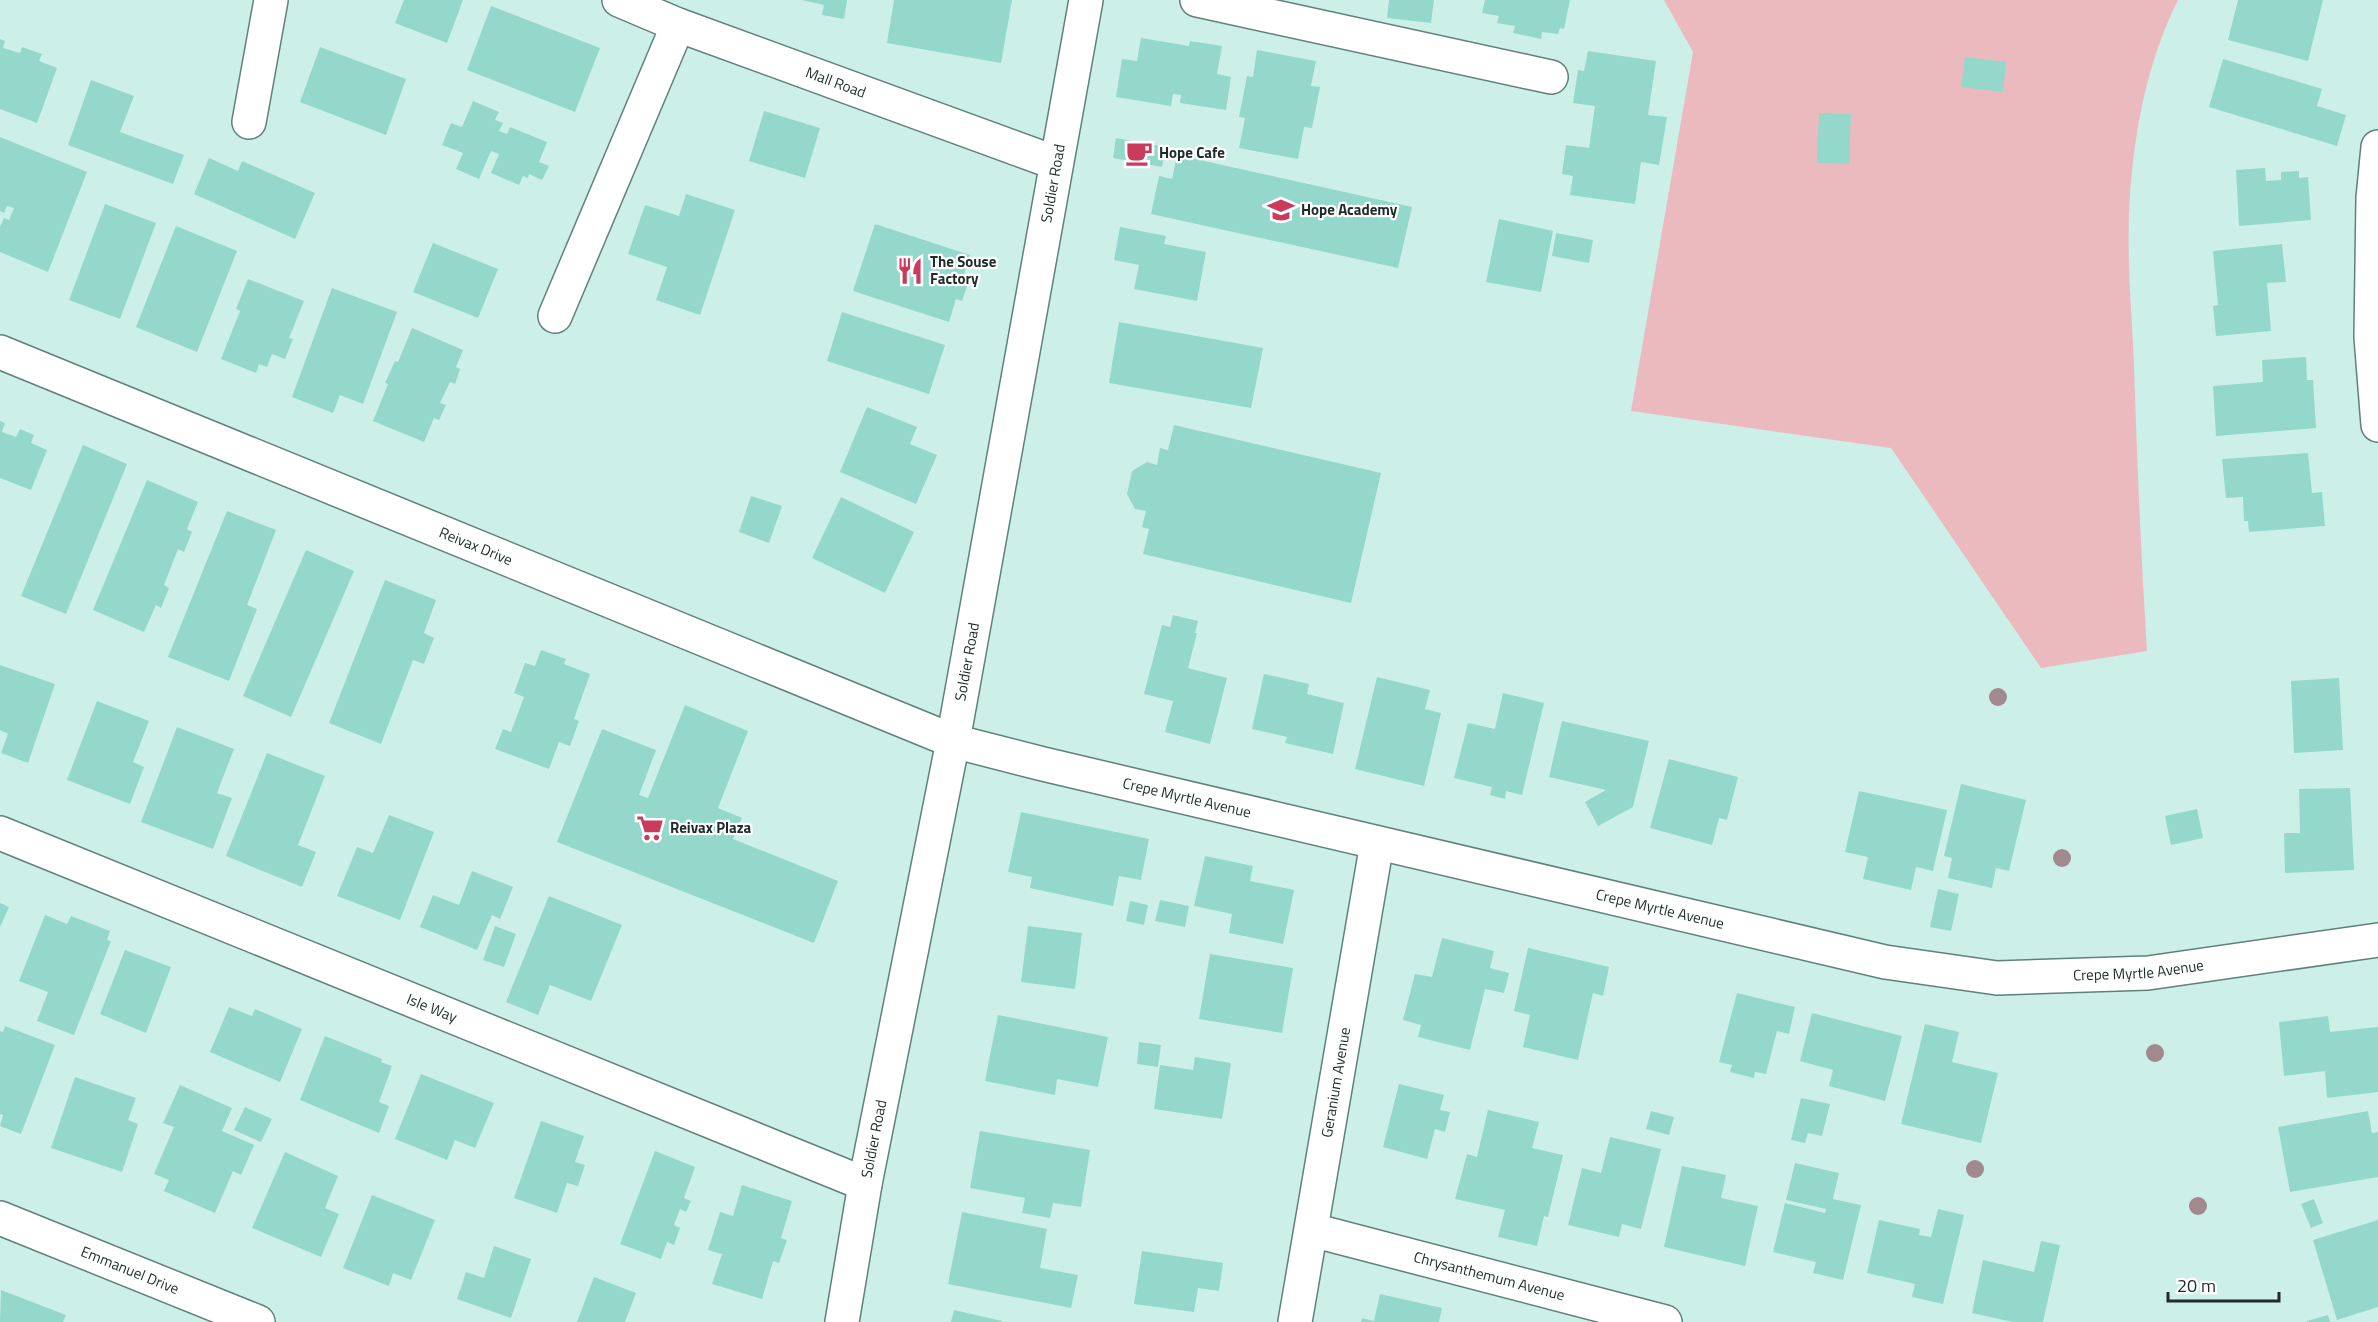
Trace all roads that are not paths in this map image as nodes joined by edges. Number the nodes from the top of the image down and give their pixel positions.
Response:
1 (271, 0) edge
2 (619, 0) edge
3 (1086, 0) edge
4 (1197, 0) edge
5 (678, 25) junction
6 (1551, 77) dead end
7 (249, 122) dead end
8 (2378, 147) edge
9 (1056, 163) junction
10 (555, 316) dead end
11 (0, 352) edge
12 (2378, 424) edge
13 (953, 741) junction
14 (0, 833) edge
15 (1377, 843) junction
16 (2378, 940) edge
17 (865, 1184) junction
18 (0, 1218) edge
19 (1312, 1230) junction
20 (258, 1322) edge
21 (842, 1322) edge
22 (1295, 1322) edge
23 (1665, 1322) edge

1 - 7 street
2 - 5 street, Mall Road
3 - 9 street, Soldier Road
4 - 6 street
5 - 9 street, Mall Road
5 - 10 street
8 - 12 street
9 - 13 street, Soldier Road
11 - 13 street, Reivax Drive
13 - 15 street, Crepe Myrtle Avenue
13 - 17 street, Soldier Road
14 - 17 street, Isle Way
15 - 16 street, Crepe Myrtle Avenue
15 - 19 street, Geranium Avenue
17 - 21 street, Soldier Road
18 - 20 street, Emmanuel Drive
19 - 22 street, Geranium Avenue
19 - 23 street, Chrysanthemum Avenue

